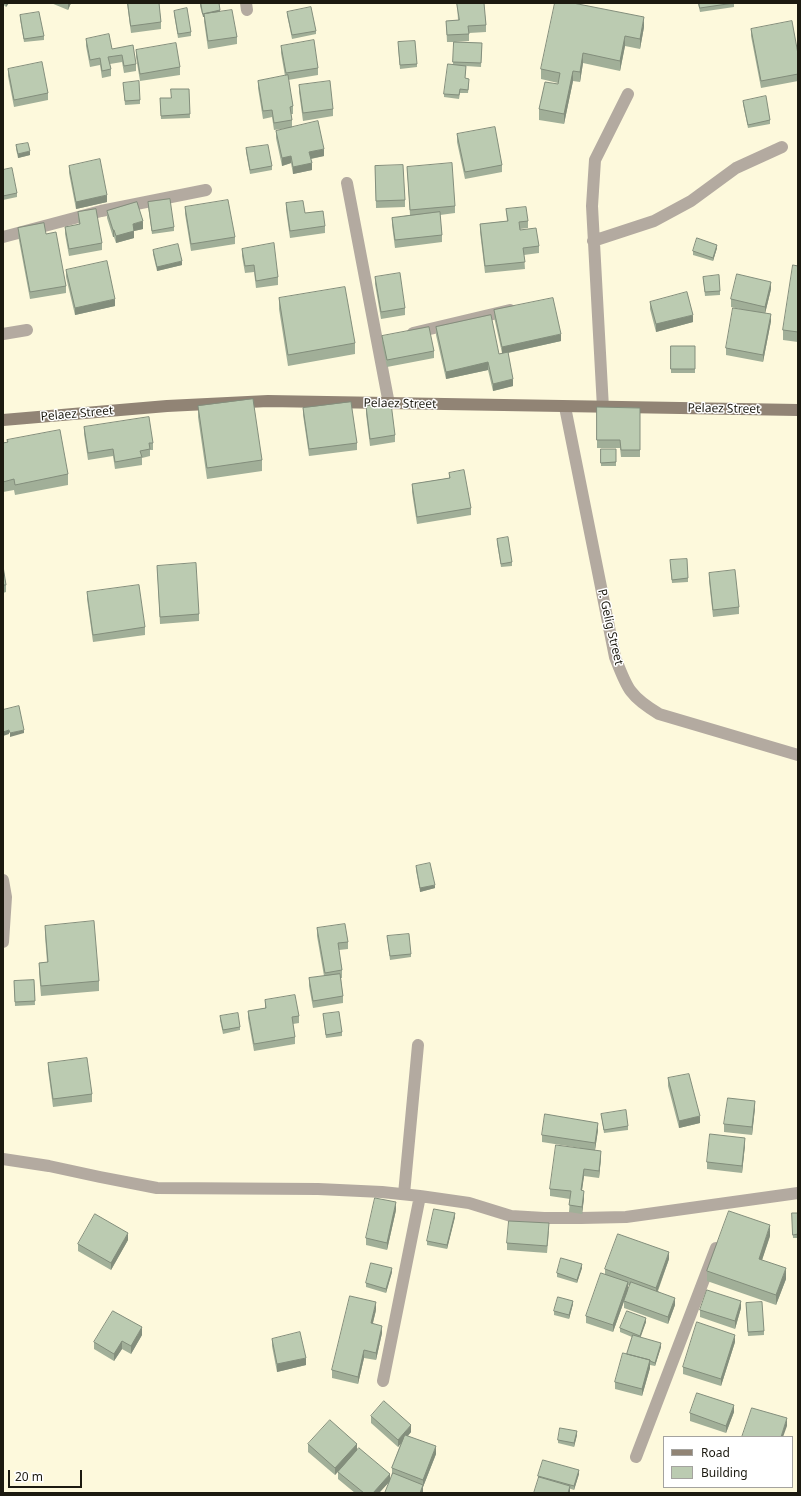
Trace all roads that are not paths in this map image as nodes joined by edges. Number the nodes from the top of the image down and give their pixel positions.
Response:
1 (628, 94) dead end
2 (782, 147) dead end
3 (347, 183) dead end
4 (206, 190) dead end
5 (3, 237) edge
6 (593, 241) junction
7 (525, 307) edge
8 (27, 330) dead end
9 (3, 334) edge
10 (400, 336) edge
11 (389, 404) junction
12 (565, 407) junction
13 (603, 408) junction
14 (798, 410) edge
15 (3, 420) edge
16 (798, 755) edge
17 (3, 880) edge
18 (3, 942) edge
19 (418, 1045) dead end
20 (3, 1159) edge
21 (798, 1192) edge
22 (404, 1194) junction
23 (420, 1196) junction
24 (733, 1202) junction
25 (728, 1216) edge
26 (720, 1237) edge
27 (384, 1381) dead end
28 (636, 1457) dead end

1 - 6 street
2 - 6 street
3 - 11 street
4 - 5 street
6 - 13 street
7 - 10 street
8 - 9 street
11 - 12 street, Pelaez Street
11 - 15 street, Pelaez Street
12 - 13 street, Pelaez Street
12 - 16 street, P. Gelig Street
13 - 14 street, Pelaez Street
17 - 18 street
19 - 22 street
20 - 22 street
21 - 24 street
22 - 23 street
23 - 24 street
23 - 27 street
24 - 25 street
26 - 28 street

